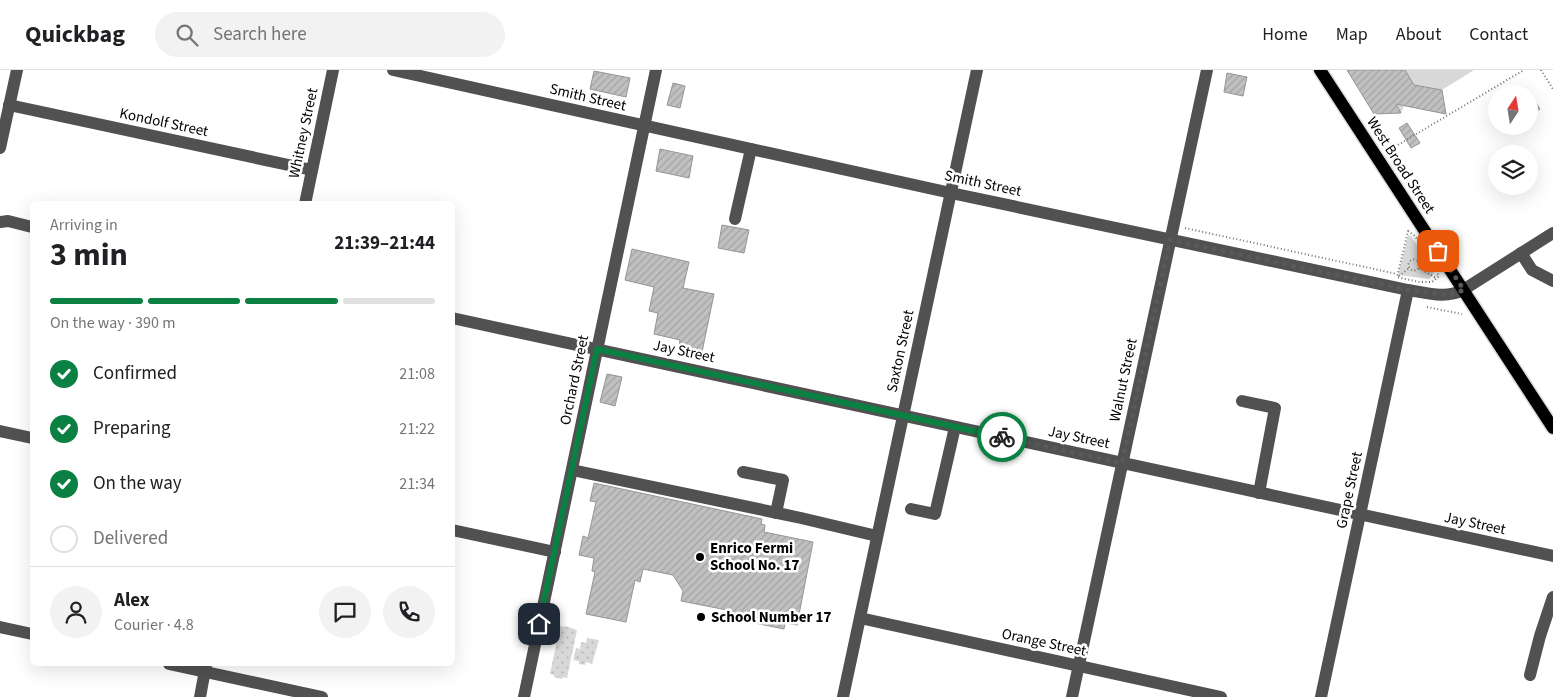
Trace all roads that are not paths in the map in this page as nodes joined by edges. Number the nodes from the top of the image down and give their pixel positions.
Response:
1 (17, 70) edge
2 (334, 70) edge
3 (393, 70) edge
4 (656, 70) edge
5 (977, 70) edge
6 (1206, 70) edge
7 (1320, 70) edge
8 (9, 105) junction
9 (645, 126) junction
10 (0, 148) edge
11 (751, 149) junction
12 (312, 170) junction
13 (951, 193) junction
14 (306, 201) edge
15 (735, 219) dead end
16 (0, 222) edge
17 (30, 226) edge
18 (1553, 233) edge
19 (1170, 240) junction
20 (1521, 254) junction
21 (1553, 281) edge
22 (1408, 290) junction
23 (1464, 290) junction
24 (455, 319) edge
25 (597, 349) junction
26 (1242, 401) dead end
27 (903, 416) junction
28 (955, 427) junction
29 (1553, 428) edge
30 (0, 431) edge
31 (30, 438) edge
32 (1122, 463) junction
33 (572, 470) junction
34 (743, 472) dead end
35 (1258, 493) junction
36 (910, 509) dead end
37 (776, 513) junction
38 (1360, 515) junction
39 (455, 531) edge
40 (877, 536) junction
41 (554, 552) junction
42 (1553, 556) edge
43 (1553, 597) edge
44 (860, 618) junction
45 (0, 627) edge
46 (30, 634) edge
47 (188, 666) edge
48 (1078, 666) junction
49 (206, 668) edge
50 (1530, 675) dead end
51 (200, 697) edge
52 (322, 697) edge
53 (524, 697) edge
54 (843, 697) edge
55 (1072, 697) edge
56 (1221, 697) edge
57 (1321, 697) edge

1 - 8 street
2 - 12 street, Whitney Street
3 - 9 street, Smith Street
4 - 9 street, Orchard Street
5 - 13 street, Saxton Street
6 - 19 street, Walnut Street
7 - 23 main road, West Broad Street
8 - 10 street
8 - 12 street, Kondolf Street
9 - 11 street, Smith Street
9 - 25 street, Orchard Street
11 - 13 street, Smith Street
11 - 15 street
12 - 14 street, Whitney Street
13 - 19 street, Smith Street
13 - 27 street, Saxton Street
16 - 17 street
18 - 20 street, Smith Street
19 - 22 street, Smith Street
19 - 32 street, Walnut Street
20 - 21 street
20 - 23 street, Smith Street
22 - 23 street, Smith Street
22 - 38 street, Grape Street
23 - 29 main road, West Broad Street
24 - 25 street, Jay Street
25 - 27 street, Jay Street
25 - 33 street, Orchard Street
26 - 35 street
27 - 28 street, Jay Street
27 - 40 street, Saxton Street
28 - 32 street, Jay Street
28 - 36 street
30 - 31 street
32 - 35 street, Jay Street
32 - 48 street, Walnut Street
33 - 37 street
33 - 41 street, Orchard Street
34 - 37 street
35 - 38 street, Jay Street
37 - 40 street
38 - 42 street, Jay Street
38 - 57 street, Grape Street
39 - 41 street
40 - 44 street, Saxton Street
41 - 53 street, Orchard Street
43 - 50 street
44 - 48 street, Orange Street
44 - 54 street, Saxton Street
45 - 46 street
47 - 49 street
48 - 55 street, Walnut Street
48 - 56 street, Orange Street
49 - 51 street
49 - 52 street

